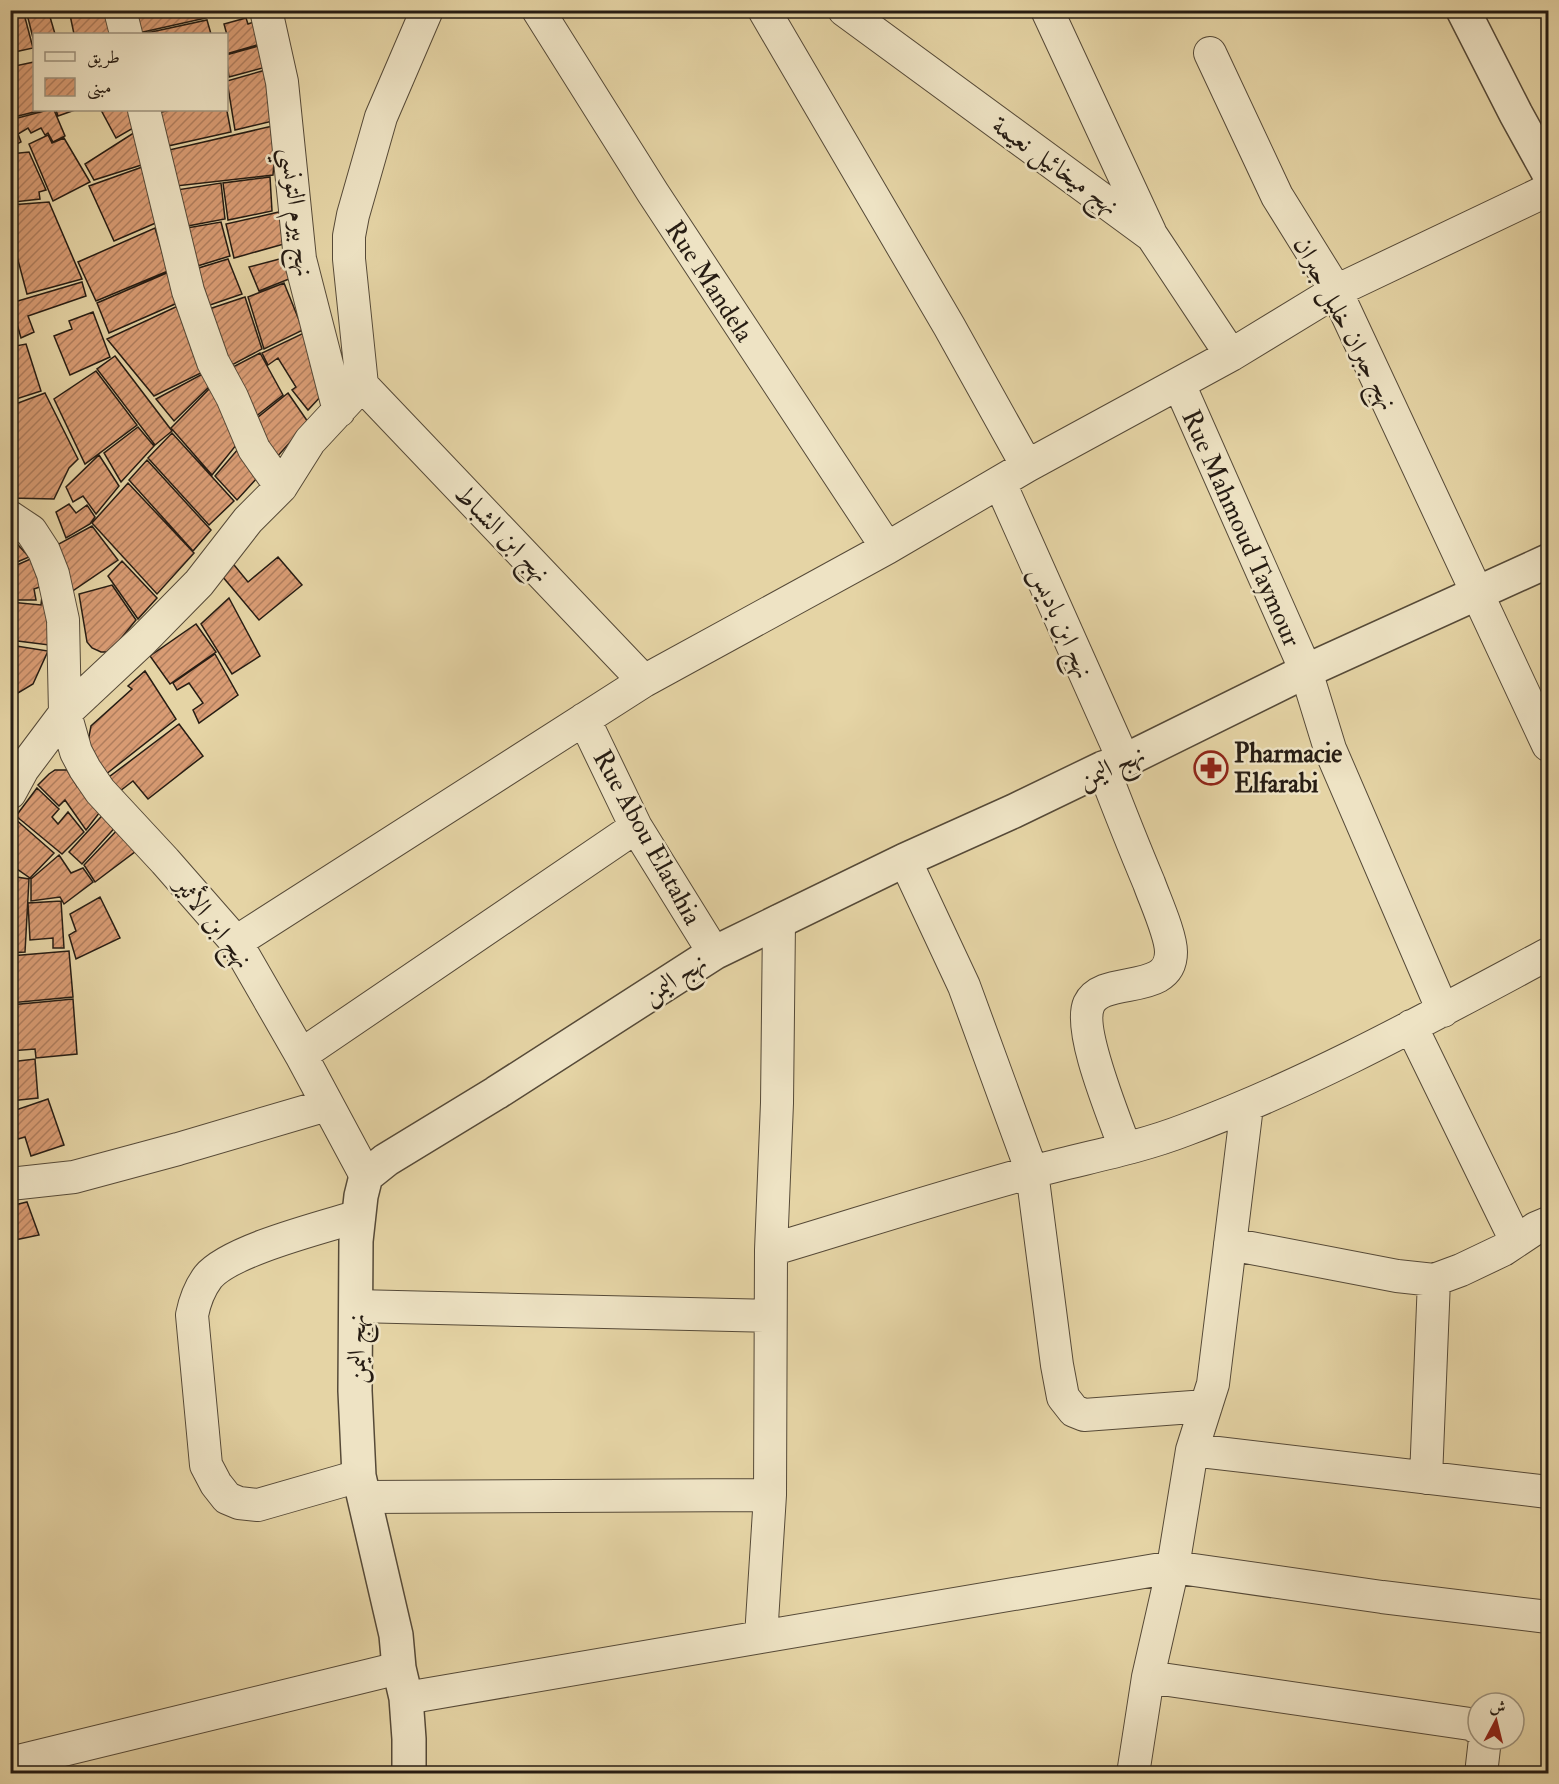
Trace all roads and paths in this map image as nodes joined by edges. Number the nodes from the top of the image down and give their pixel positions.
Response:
1 (120, 10) edge
2 (266, 10) edge
3 (427, 10) edge
4 (538, 10) edge
5 (764, 10) edge
6 (844, 10) edge
7 (1047, 10) edge
8 (1463, 10) edge
9 (126, 33) edge
10 (1210, 53) dead end
11 (144, 111) edge
12 (1548, 172) edge
13 (1548, 190) edge
14 (1152, 236) junction
15 (1336, 291) junction
16 (1231, 355) junction
17 (1179, 384) junction
18 (362, 385) junction
19 (339, 411) junction
20 (1027, 466) junction
21 (1000, 483) junction
22 (280, 488) junction
23 (10, 517) edge
24 (887, 548) junction
25 (1548, 561) edge
26 (1479, 594) junction
27 (1306, 671) junction
28 (644, 681) junction
29 (65, 713) junction
30 (584, 719) junction
31 (1548, 745) edge
32 (1114, 765) junction
33 (10, 794) edge
34 (636, 827) junction
35 (904, 860) junction
36 (778, 921) junction
37 (236, 942) junction
38 (714, 953) junction
39 (1548, 954) edge
40 (1443, 1011) junction
41 (1410, 1026) junction
42 (301, 1055) junction
43 (327, 1105) junction
44 (1247, 1106) junction
45 (1125, 1148) junction
46 (1032, 1172) junction
47 (366, 1176) junction
48 (10, 1184) edge
49 (359, 1216) junction
50 (1548, 1223) edge
51 (1516, 1242) junction
52 (1230, 1244) junction
53 (771, 1250) junction
54 (1434, 1280) junction
55 (356, 1306) junction
56 (770, 1316) junction
57 (1206, 1406) junction
58 (1192, 1450) junction
59 (1426, 1478) junction
60 (362, 1487) junction
61 (1548, 1492) edge
62 (770, 1495) junction
63 (1173, 1567) junction
64 (1548, 1617) edge
65 (761, 1637) junction
66 (1148, 1677) junction
67 (402, 1683) junction
68 (1466, 1723) edge
69 (1484, 1751) edge
70 (10, 1763) edge
71 (409, 1773) edge
72 (1133, 1773) edge
73 (1481, 1773) edge

1 - 9 street
2 - 19 street, نهج بيرم التونسي
3 - 18 street
4 - 24 street, Rue Mandela
5 - 20 street
6 - 14 street, نهج ميخائيل نعيمة
7 - 14 street
8 - 12 street
10 - 15 street, نهج جبران خليل جبران
11 - 22 street
13 - 15 street
14 - 16 street, نهج ميخائيل نعيمة
15 - 16 street
15 - 26 street, نهج جبران خليل جبران
16 - 17 street
17 - 20 street
17 - 27 street, Rue Mahmoud Taymour
18 - 19 street
18 - 28 street, نهج ابن الشباط
19 - 22 street
20 - 21 street
21 - 24 street
21 - 32 street, نهج ابن باديس
22 - 29 street
23 - 29 street, نهج ابن الأثير
24 - 28 street
25 - 26 street, نهج اليمن
26 - 27 street, نهج اليمن
26 - 31 street, نهج جبران خليل جبران
27 - 32 street, نهج اليمن
27 - 40 street, Rue Mahmoud Taymour
28 - 30 street
29 - 33 street
29 - 37 street, نهج ابن الأثير
30 - 34 street, Rue Abou Elatahia
30 - 37 street
32 - 35 street, نهج اليمن
32 - 45 street, نهج ابن باديس
34 - 38 street, Rue Abou Elatahia
34 - 42 street
35 - 36 street, نهج اليمن
35 - 46 street
36 - 38 street, نهج اليمن
36 - 53 street
37 - 42 street, نهج ابن الأثير
38 - 47 street, نهج اليمن
39 - 40 street
40 - 41 street
41 - 44 street
41 - 51 street
42 - 43 street, نهج ابن الأثير
43 - 47 street, نهج ابن الأثير
43 - 48 street
44 - 45 street
44 - 52 street
45 - 46 street
46 - 53 street
46 - 57 street
47 - 49 street, نهج اليمن
49 - 55 street, نهج اليمن
49 - 60 street
50 - 51 street
51 - 54 street
52 - 54 street
52 - 57 street
53 - 56 street
54 - 59 street
55 - 56 street
55 - 60 street, نهج اليمن
56 - 62 street
57 - 58 street
58 - 59 street
58 - 63 street
59 - 61 street
60 - 62 street
60 - 67 street, نهج اليمن
62 - 65 street
63 - 64 street
63 - 65 street
63 - 66 street
65 - 67 street
66 - 68 street
66 - 72 street
67 - 70 street
67 - 71 street, نهج اليمن
69 - 73 street

